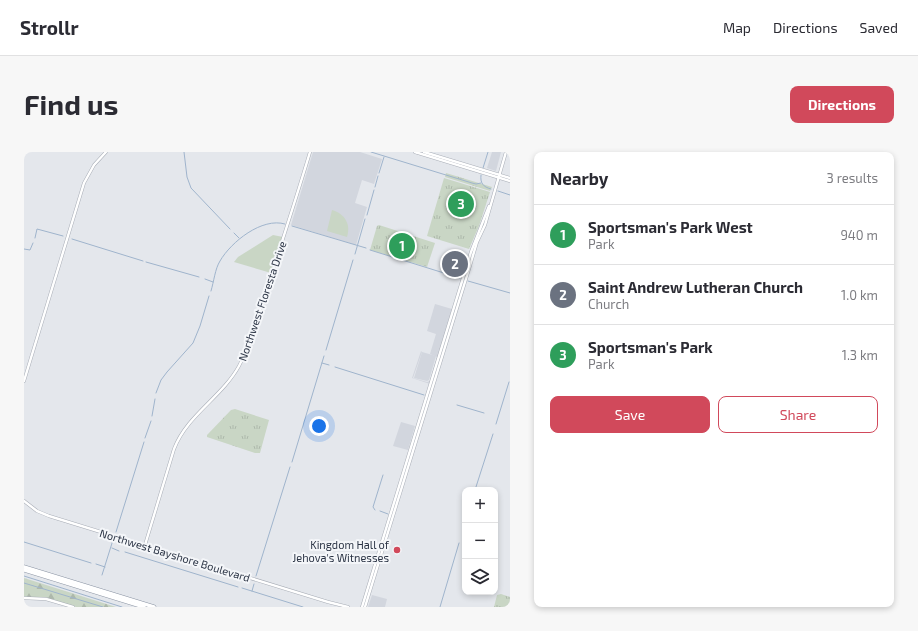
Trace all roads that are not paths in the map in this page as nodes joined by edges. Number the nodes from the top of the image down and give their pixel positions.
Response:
1 (106, 152) edge
2 (310, 152) edge
3 (415, 152) edge
4 (424, 152) edge
5 (506, 152) edge
6 (498, 176) junction
7 (510, 180) edge
8 (473, 252) junction
9 (435, 368) junction
10 (24, 381) edge
11 (433, 384) junction
12 (425, 407) junction
13 (24, 501) edge
14 (392, 516) junction
15 (145, 546) junction
16 (24, 569) edge
17 (24, 598) edge
18 (328, 602) junction
19 (73, 607) edge
20 (144, 607) edge
21 (154, 607) edge
22 (341, 607) edge
23 (348, 607) edge
24 (362, 607) edge
25 (365, 607) edge

1 - 10 main road
2 - 15 main road, Northwest Floresta Drive
3 - 6 main road
4 - 6 main road
5 - 6 main road
6 - 7 main road
6 - 8 main road
8 - 9 main road
8 - 11 main road
9 - 11 main road
9 - 12 main road
11 - 12 main road
12 - 14 main road
13 - 15 main road, Northwest Bayshore Boulevard
14 - 24 main road
14 - 25 main road
15 - 18 main road, Northwest Bayshore Boulevard
16 - 20 highway
16 - 21 highway
17 - 19 main road
18 - 22 main road, Northwest Bayshore Boulevard
18 - 23 main road, Northwest Bayshore Boulevard

